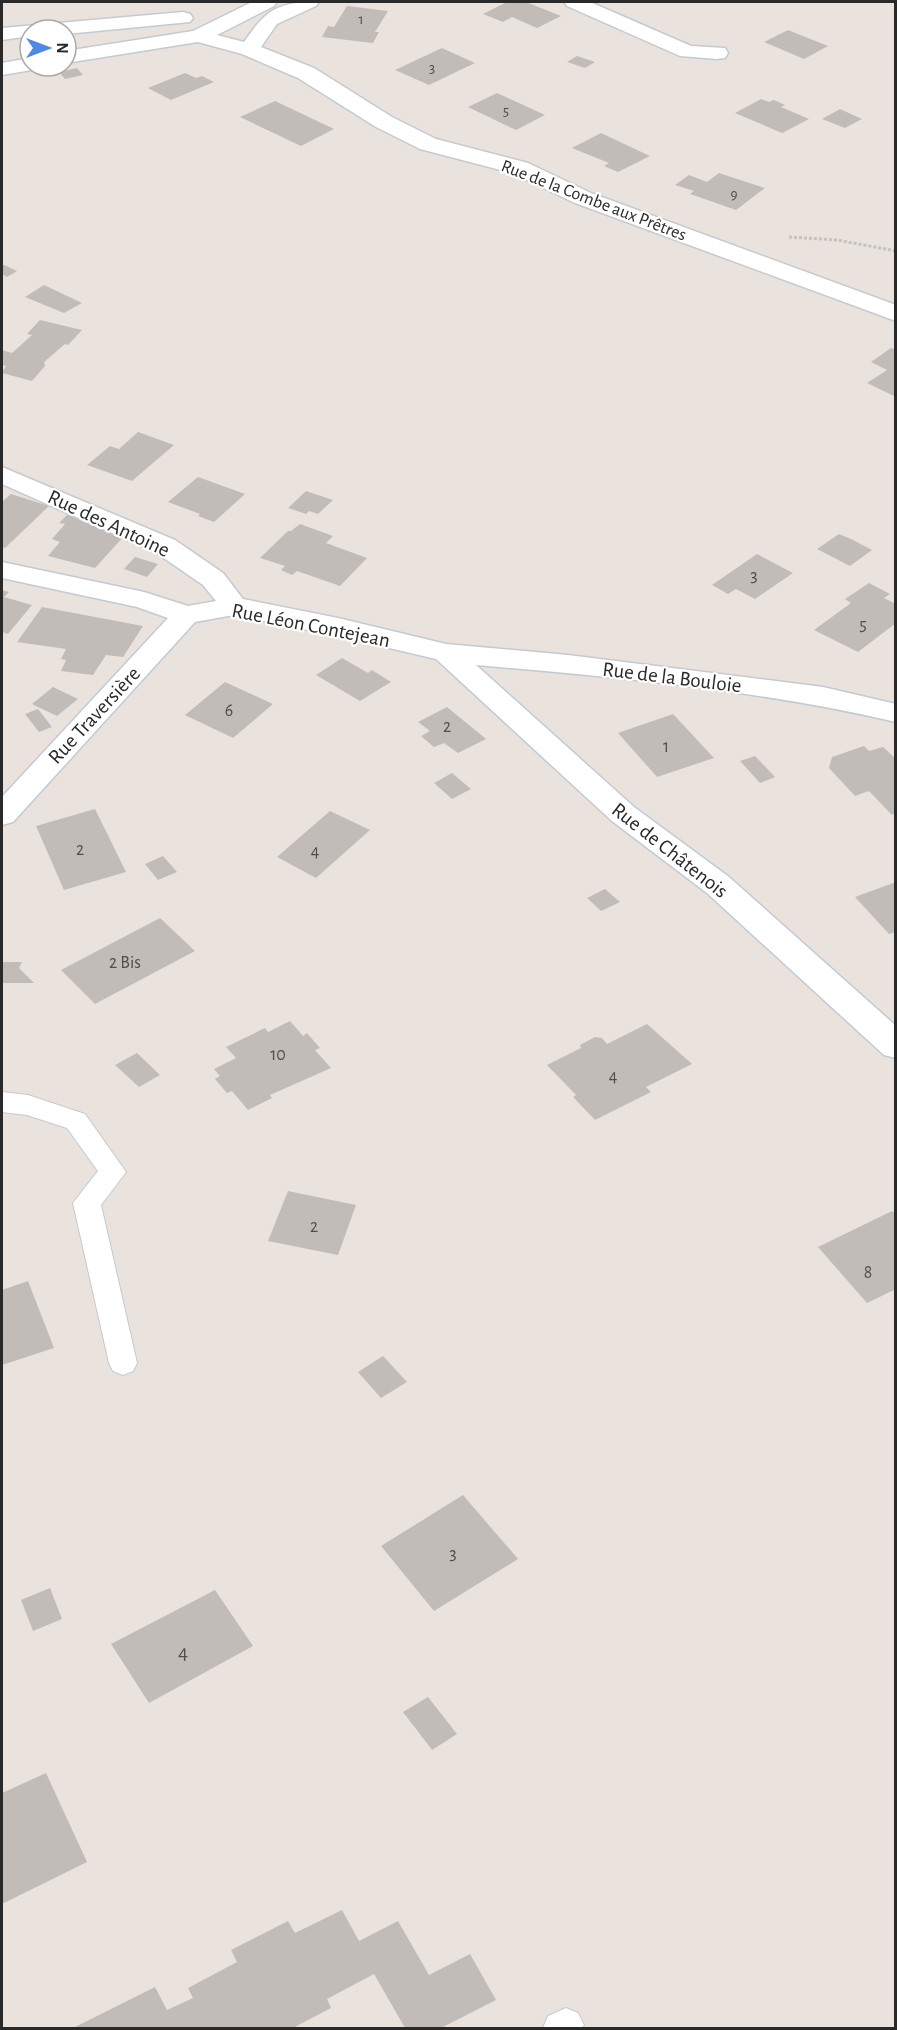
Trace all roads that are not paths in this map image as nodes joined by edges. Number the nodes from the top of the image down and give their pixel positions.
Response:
1 (234, 2) edge
2 (267, 2) edge
3 (309, 2) edge
4 (574, 2) edge
5 (78, 26) edge
6 (18, 32) edge
7 (2, 34) edge
8 (198, 36) junction
9 (249, 50) junction
10 (717, 53) dead end
11 (78, 55) edge
12 (18, 66) edge
13 (2, 69) edge
14 (896, 314) edge
15 (2, 475) edge
16 (2, 570) edge
17 (234, 606) junction
18 (186, 615) junction
19 (446, 653) junction
20 (896, 713) edge
21 (2, 814) edge
22 (896, 1046) edge
23 (2, 1102) edge
24 (123, 1363) dead end

1 - 5 street
2 - 8 street
3 - 9 street
4 - 10 street
6 - 7 street
8 - 9 street, Rue de la Combe aux Prêtres
8 - 11 street
9 - 14 street, Rue de la Combe aux Prêtres
12 - 13 street
15 - 17 street, Rue des Antoine
16 - 18 street
17 - 18 street, Rue Léon Contejean
17 - 19 street, Rue Léon Contejean
18 - 21 street, Rue Traversière
19 - 20 street, Rue de la Bouloie
19 - 22 street, Rue de Châtenois
23 - 24 lane

